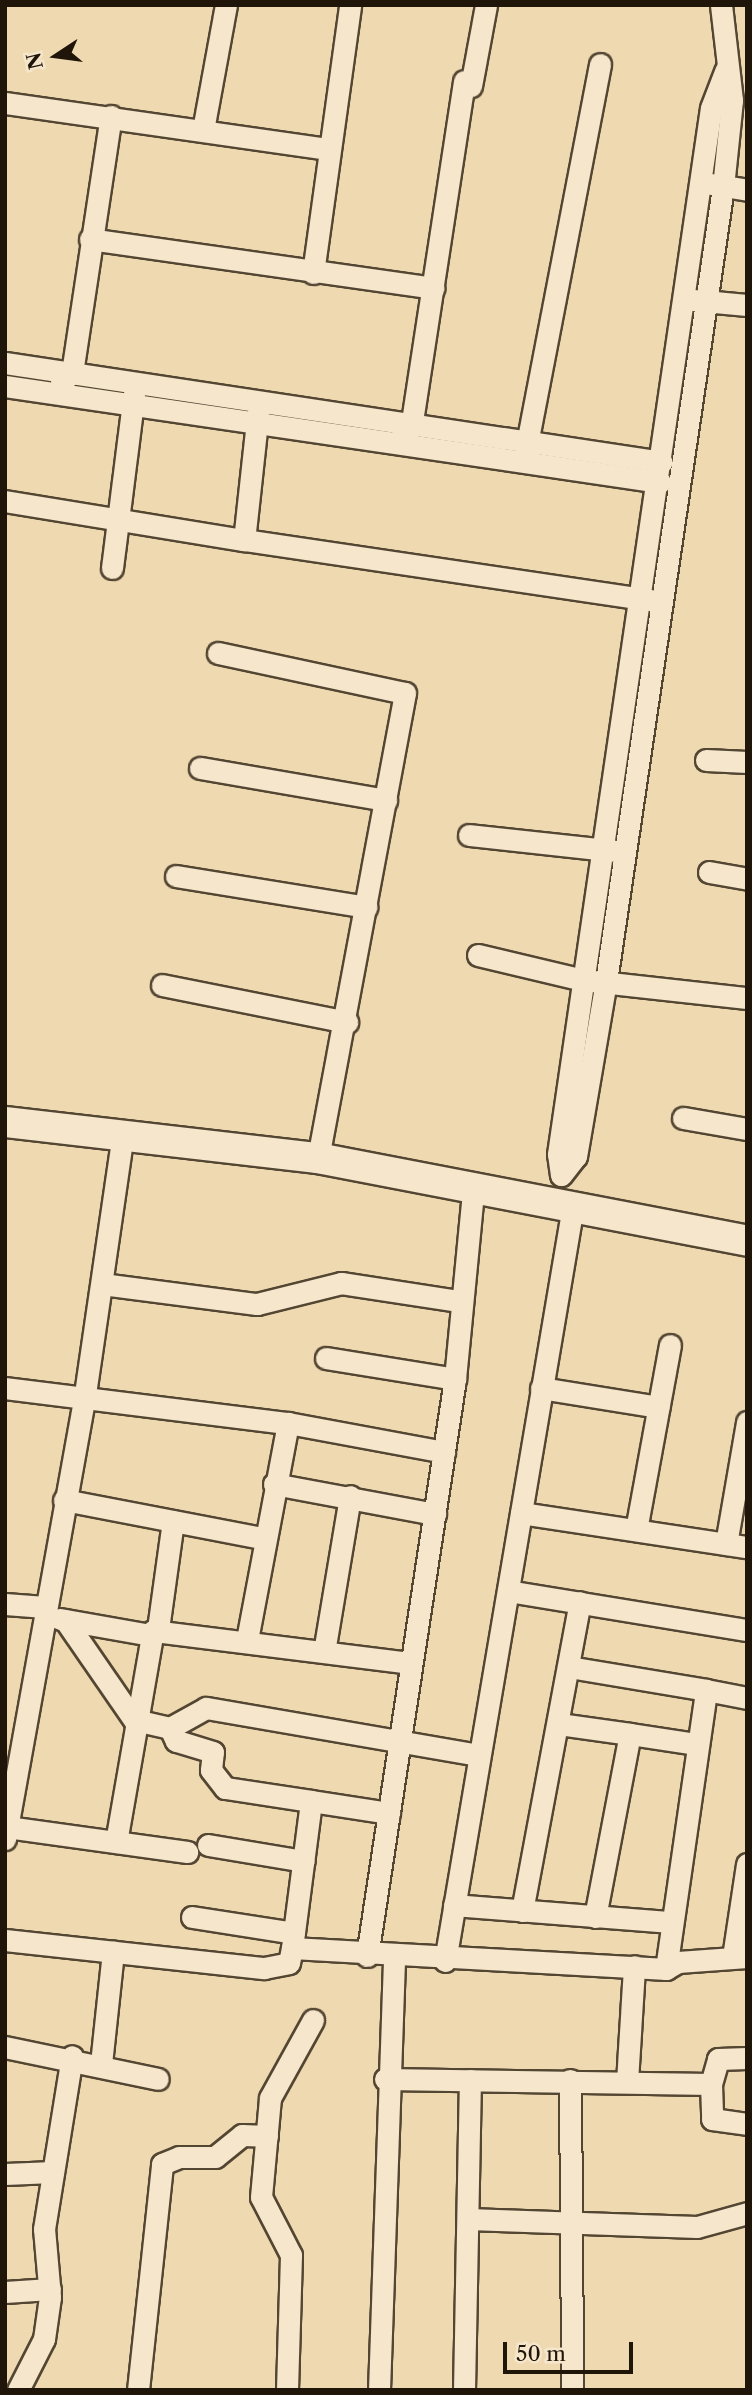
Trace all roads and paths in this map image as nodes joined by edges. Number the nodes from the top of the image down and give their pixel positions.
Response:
1 (349, 5) edge
2 (486, 5) edge
3 (721, 5) edge
4 (221, 6) edge
5 (600, 64) dead end
6 (725, 71) junction
7 (5, 103) edge
8 (111, 116) junction
9 (203, 130) junction
10 (329, 149) junction
11 (701, 182) junction
12 (723, 187) junction
13 (747, 190) edge
14 (90, 239) junction
15 (313, 273) junction
16 (433, 288) junction
17 (685, 300) junction
18 (707, 300) junction
19 (747, 306) edge
20 (5, 363) edge
21 (72, 373) junction
22 (5, 386) edge
23 (47, 392) junction
24 (134, 395) junction
25 (257, 413) junction
26 (411, 428) junction
27 (394, 443) junction
28 (525, 452) junction
29 (666, 472) junction
30 (5, 501) edge
31 (118, 517) junction
32 (244, 540) junction
33 (112, 568) dead end
34 (652, 601) junction
35 (218, 653) dead end
36 (706, 760) dead end
37 (747, 762) edge
38 (200, 768) dead end
39 (386, 800) junction
40 (469, 835) dead end
41 (613, 851) junction
42 (709, 872) dead end
43 (176, 876) dead end
44 (747, 878) edge
45 (368, 907) junction
46 (478, 955) dead end
47 (583, 980) junction
48 (606, 981) junction
49 (162, 985) dead end
50 (747, 998) edge
51 (347, 1022) junction
52 (683, 1118) dead end
53 (5, 1122) edge
54 (747, 1129) edge
55 (123, 1135) junction
56 (318, 1158) junction
57 (561, 1175) junction
58 (473, 1191) junction
59 (561, 1210) junction
60 (747, 1241) edge
61 (102, 1284) junction
62 (458, 1301) junction
63 (670, 1345) dead end
64 (326, 1358) dead end
65 (456, 1379) junction
66 (5, 1388) edge
67 (541, 1388) junction
68 (85, 1394) junction
69 (658, 1408) junction
70 (288, 1423) junction
71 (746, 1433) edge
72 (444, 1452) junction
73 (274, 1484) junction
74 (350, 1496) junction
75 (64, 1500) junction
76 (521, 1513) junction
77 (435, 1514) junction
78 (173, 1521) junction
79 (636, 1530) junction
80 (262, 1538) junction
81 (736, 1545) edge
82 (508, 1591) junction
83 (580, 1602) junction
84 (5, 1604) edge
85 (45, 1611) junction
86 (65, 1620) junction
87 (747, 1630) edge
88 (154, 1632) junction
89 (247, 1640) junction
90 (324, 1652) junction
91 (411, 1663) junction
92 (569, 1667) junction
93 (706, 1690) junction
94 (747, 1698) edge
95 (134, 1720) junction
96 (559, 1724) junction
97 (15, 1725) edge
98 (170, 1728) junction
99 (630, 1734) junction
100 (399, 1740) junction
101 (696, 1744) junction
102 (479, 1755) junction
103 (10, 1782) edge
104 (312, 1801) junction
105 (389, 1813) junction
106 (6, 1833) edge
107 (116, 1842) junction
108 (208, 1845) dead end
109 (187, 1852) dead end
110 (304, 1861) junction
111 (747, 1864) edge
112 (454, 1905) junction
113 (522, 1910) junction
114 (192, 1917) dead end
115 (595, 1917) junction
116 (670, 1922) junction
117 (5, 1940) edge
118 (293, 1940) junction
119 (113, 1952) junction
120 (367, 1956) junction
121 (740, 1957) edge
122 (394, 1958) junction
123 (445, 1961) junction
124 (634, 1966) junction
125 (666, 1969) junction
126 (313, 2020) dead end
127 (5, 2047) edge
128 (72, 2056) junction
129 (747, 2058) edge
130 (101, 2064) junction
131 (158, 2079) dead end
132 (385, 2079) junction
133 (470, 2080) junction
134 (570, 2080) junction
135 (628, 2082) junction
136 (711, 2084) junction
137 (747, 2124) edge
138 (267, 2136) junction
139 (53, 2172) junction
140 (5, 2174) edge
141 (747, 2213) edge
142 (468, 2219) junction
143 (570, 2222) junction
144 (50, 2289) junction
145 (5, 2291) edge
146 (18, 2390) edge
147 (138, 2390) edge
148 (287, 2390) edge
149 (379, 2390) edge
150 (464, 2390) edge
151 (572, 2390) edge

1 - 10 street
2 - 16 street
3 - 6 street
4 - 9 street
5 - 28 street
6 - 11 street
6 - 12 street
7 - 8 street
8 - 9 street
8 - 14 street
9 - 10 street
10 - 15 street
11 - 12 street
11 - 17 street
12 - 13 street
12 - 18 street
14 - 15 street
14 - 21 street
15 - 16 street
16 - 26 street
17 - 18 street
17 - 29 street
18 - 19 street
18 - 29 street
20 - 21 street
21 - 23 street
21 - 24 street
22 - 23 street
23 - 24 street
24 - 25 street
24 - 31 street
25 - 26 street
25 - 27 street
25 - 32 street
26 - 27 street
26 - 28 street
27 - 28 street
28 - 29 street
29 - 34 street
30 - 31 street
31 - 32 street
31 - 33 street
32 - 34 street
34 - 41 street
35 - 39 street
36 - 37 street
38 - 39 street
39 - 45 street
40 - 41 street
41 - 47 street
41 - 48 street
42 - 44 street
43 - 45 street
45 - 51 street
46 - 47 street
47 - 48 street
47 - 57 street
48 - 50 street
48 - 57 street
49 - 51 street
51 - 56 street
52 - 54 street
53 - 55 street
55 - 56 street
55 - 61 street
56 - 58 street
57 - 59 street
58 - 59 street
58 - 62 street
59 - 60 street
59 - 67 street
61 - 62 street
61 - 68 street
62 - 65 street
63 - 69 street
64 - 65 street
65 - 72 street
66 - 68 street
67 - 69 street
67 - 76 street
68 - 70 street
68 - 75 street
69 - 79 street
70 - 72 street
70 - 73 street
71 - 81 street
72 - 77 street
73 - 74 street
73 - 80 street
74 - 77 street
74 - 90 street
75 - 78 street
75 - 85 street
76 - 79 street
76 - 82 street
77 - 91 street
78 - 80 street
78 - 88 street
79 - 81 street
80 - 89 street
82 - 83 street
82 - 102 street
83 - 87 street
83 - 92 street
84 - 85 street
85 - 86 street
85 - 97 street
86 - 88 street
86 - 95 street
88 - 89 street
88 - 95 street
89 - 90 street
90 - 91 street
91 - 100 street
92 - 93 street
92 - 96 street
93 - 94 street
93 - 101 street
95 - 98 street
95 - 107 street
96 - 99 street
96 - 113 street
97 - 103 street
98 - 100 street
98 - 104 street
99 - 101 street
99 - 115 street
100 - 102 street
100 - 105 street
101 - 116 street
102 - 112 street
103 - 106 street
104 - 105 street
104 - 110 street
105 - 120 street
106 - 107 street
107 - 109 street
108 - 110 street
110 - 118 street
111 - 121 street
112 - 113 street
112 - 123 street
113 - 115 street
114 - 118 street
115 - 116 street
116 - 125 street
117 - 119 street
118 - 119 street
118 - 120 street
119 - 130 street
120 - 122 street
121 - 125 street
122 - 123 street
122 - 132 street
123 - 124 street
124 - 125 street
124 - 135 street
126 - 138 street
127 - 128 street
128 - 130 street
128 - 139 street
129 - 136 street
130 - 131 street
132 - 133 street
132 - 149 street
133 - 134 street
133 - 142 street
134 - 135 street
134 - 143 street
135 - 136 street
136 - 137 street
138 - 147 street
138 - 148 street
139 - 140 street
139 - 144 street
141 - 143 street
142 - 143 street
142 - 150 street
143 - 151 street
144 - 145 street
144 - 146 street

